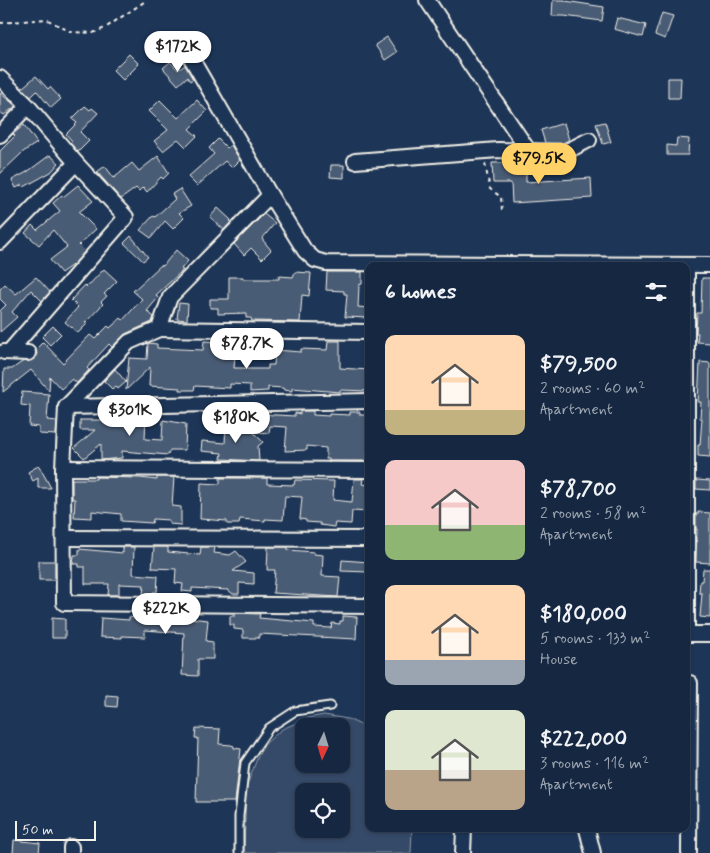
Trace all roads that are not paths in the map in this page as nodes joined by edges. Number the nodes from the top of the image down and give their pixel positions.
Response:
1 (427, 0) edge
2 (191, 58) dead end
3 (0, 78) edge
4 (28, 106) junction
5 (0, 135) edge
6 (589, 140) dead end
7 (528, 150) junction
8 (355, 161) dead end
9 (76, 163) junction
10 (270, 195) junction
11 (0, 242) edge
12 (365, 263) edge
13 (690, 265) edge
14 (710, 265) edge
15 (159, 329) junction
16 (365, 332) edge
17 (4, 352) edge
18 (28, 353) dead end
19 (365, 401) edge
20 (66, 407) junction
21 (63, 468) junction
22 (365, 470) edge
23 (64, 538) junction
24 (365, 539) edge
25 (365, 606) edge
26 (690, 634) edge
27 (710, 634) edge
28 (330, 706) dead end
29 (464, 832) edge
30 (588, 832) edge
31 (688, 832) edge
32 (239, 853) edge
33 (463, 853) edge
34 (593, 853) edge
35 (688, 853) edge

1 - 7 street
2 - 10 street
3 - 4 street
4 - 5 street
4 - 9 street
6 - 7 street
7 - 8 street
9 - 11 street
9 - 17 street
10 - 12 street
10 - 15 street
13 - 14 street
15 - 16 street
15 - 20 street
17 - 18 street
19 - 20 street
20 - 21 street
21 - 22 street
21 - 23 street
23 - 24 street
23 - 25 street
26 - 27 street
28 - 32 lane
29 - 33 street
30 - 34 street
31 - 35 street

